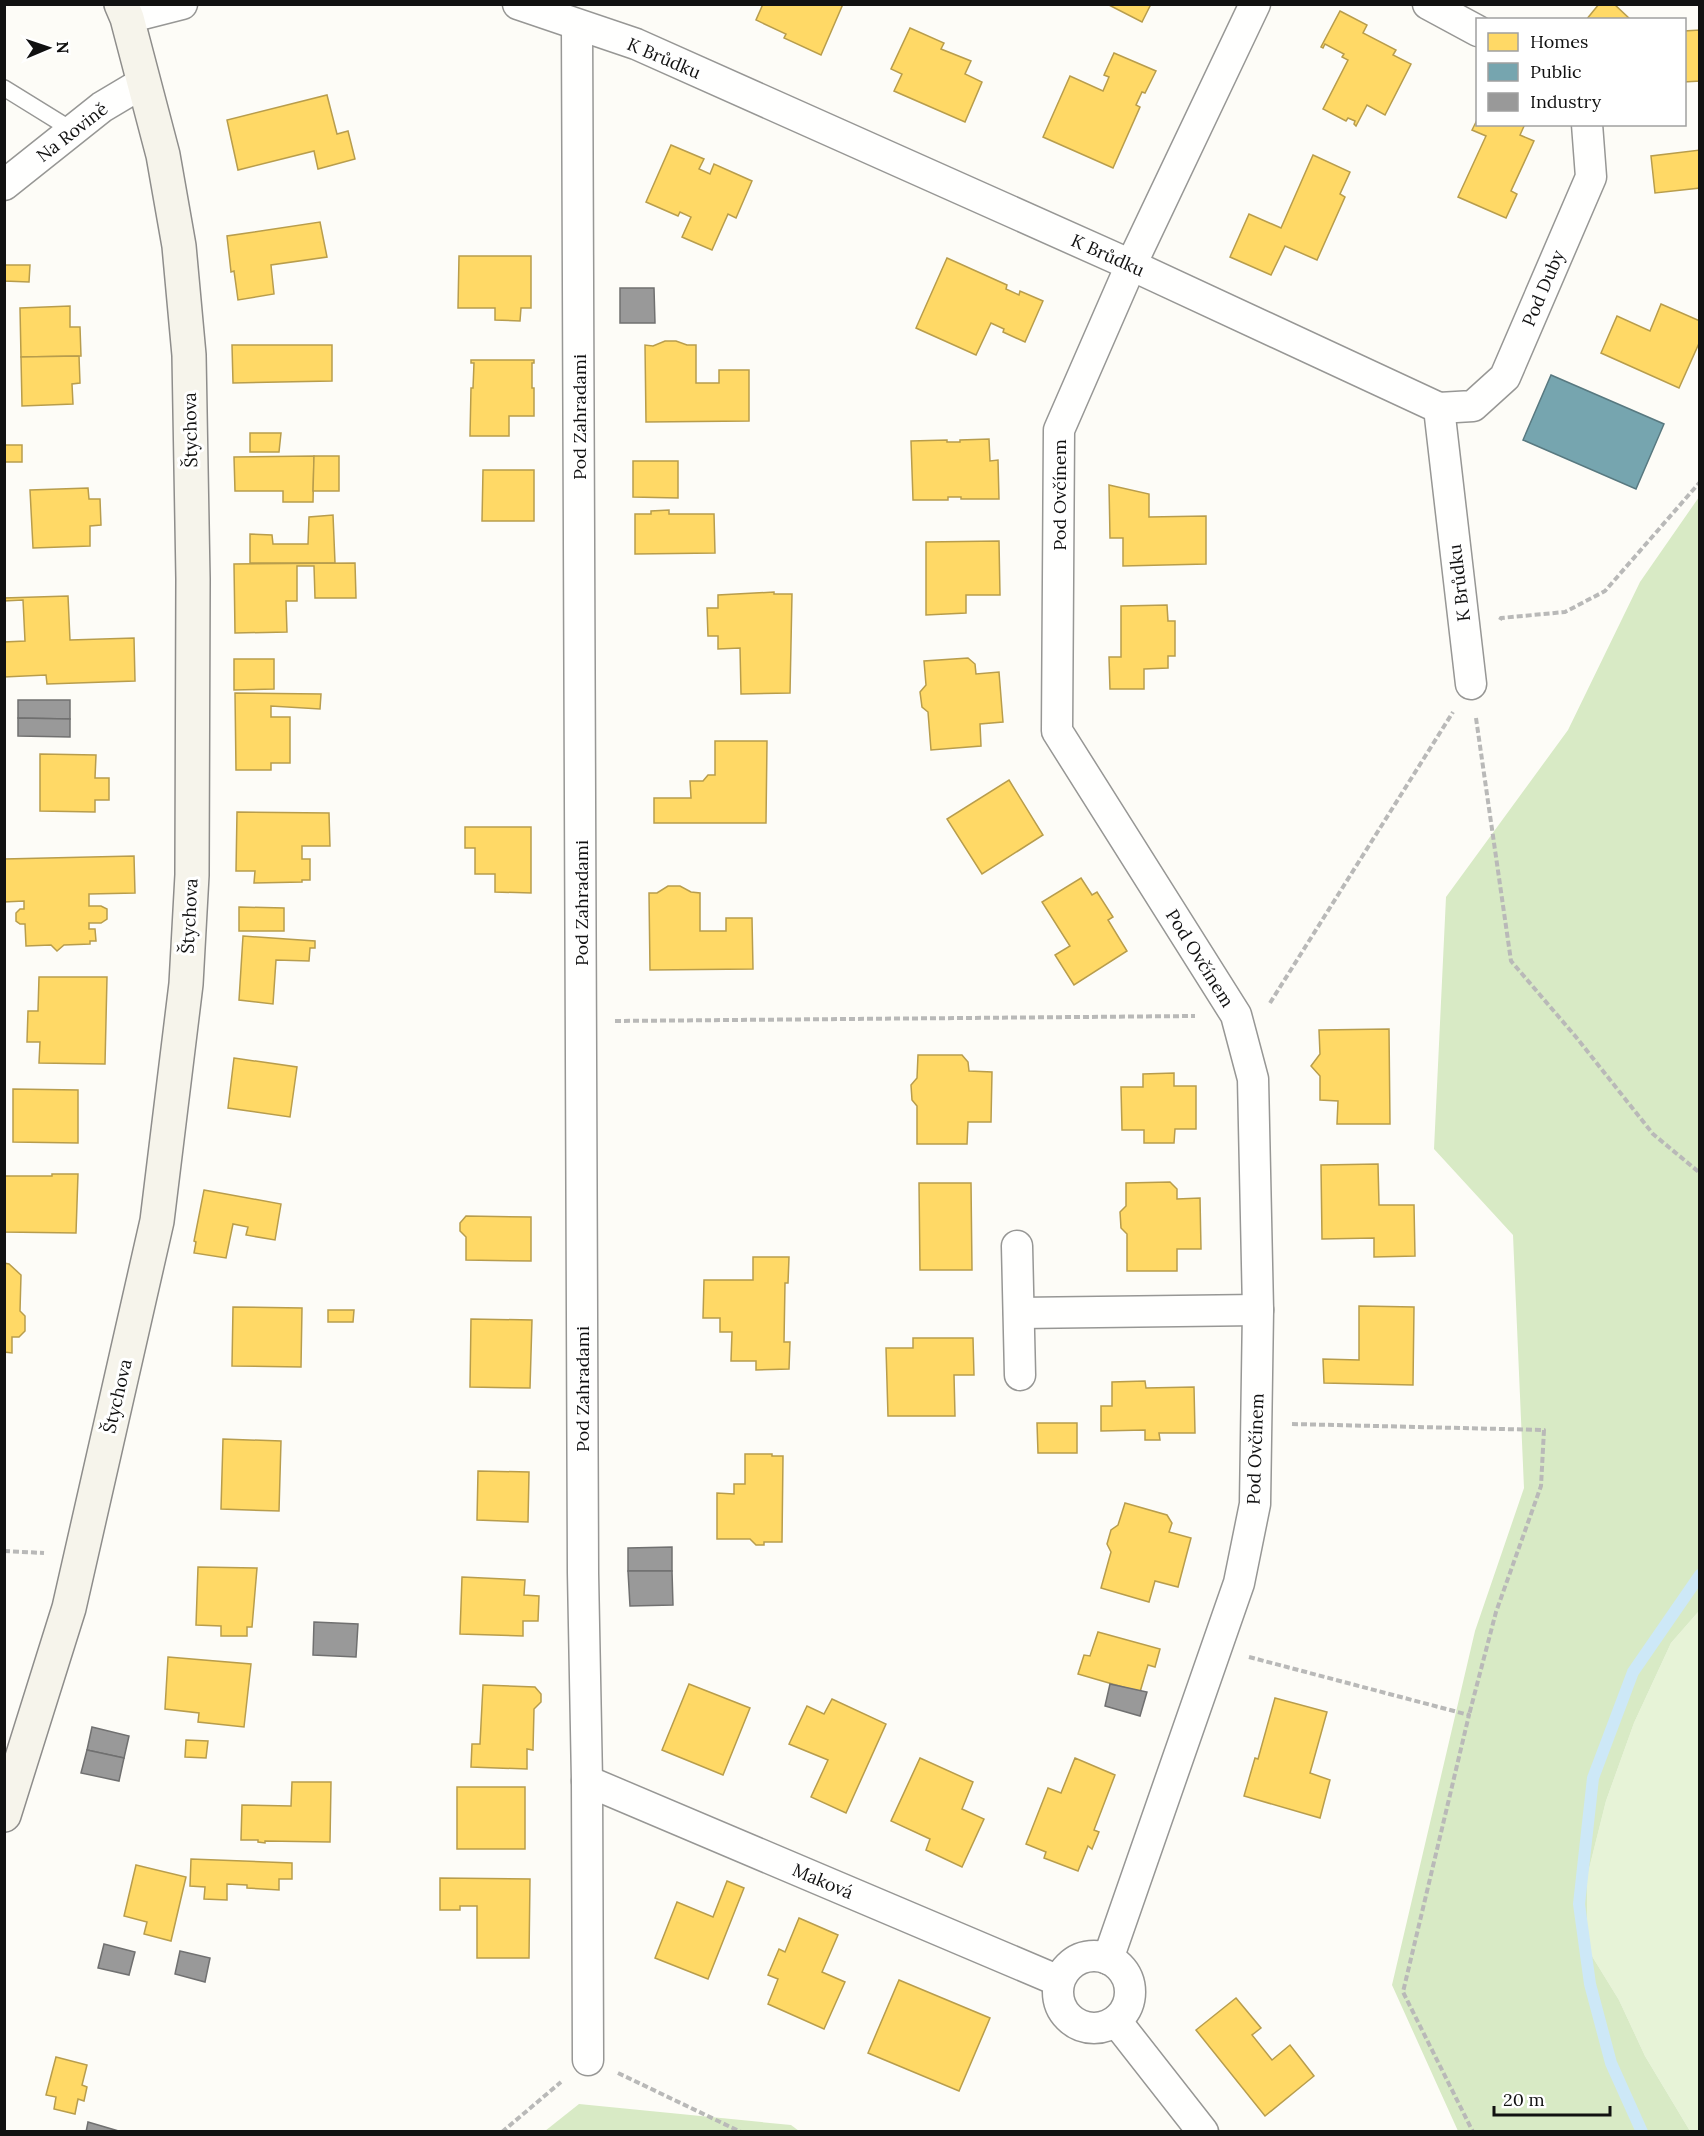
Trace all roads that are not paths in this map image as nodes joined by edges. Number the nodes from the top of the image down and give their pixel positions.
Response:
1 (182, 4) edge
2 (518, 4) edge
3 (1255, 4) edge
4 (1428, 4) edge
5 (124, 11) edge
6 (577, 25) junction
7 (1476, 30) edge
8 (144, 82) junction
9 (4, 88) edge
10 (1587, 126) edge
11 (72, 130) junction
12 (4, 185) edge
13 (1131, 265) junction
14 (1439, 408) junction
15 (1471, 684) road end
16 (1017, 1246) dead end
17 (1258, 1310) junction
18 (1019, 1313) junction
19 (1020, 1375) dead end
20 (588, 1781) junction
21 (4, 1815) edge
22 (1108, 1959) junction
23 (1059, 1981) junction
24 (1116, 2021) junction
25 (588, 2060) road end
26 (1203, 2132) edge

1 - 5 street
2 - 6 street, K Brůdku
3 - 13 street, Pod Ovčínem
4 - 7 street
5 - 8 street, Štychova
6 - 13 street, K Brůdku
6 - 20 street, Pod Zahradami
8 - 11 street, Na Rovině
8 - 21 street, Štychova
9 - 11 lane
10 - 14 street, Pod Duby
11 - 12 street, Na Rovině
13 - 14 street, K Brůdku
13 - 17 street, Pod Ovčínem
14 - 15 street, K Brůdku
16 - 18 street
17 - 18 street
17 - 22 street, Pod Ovčínem
18 - 19 street
20 - 23 street, Maková
20 - 25 street, Pod Zahradami
22 - 23 street
22 - 24 street
23 - 24 street
24 - 26 street

